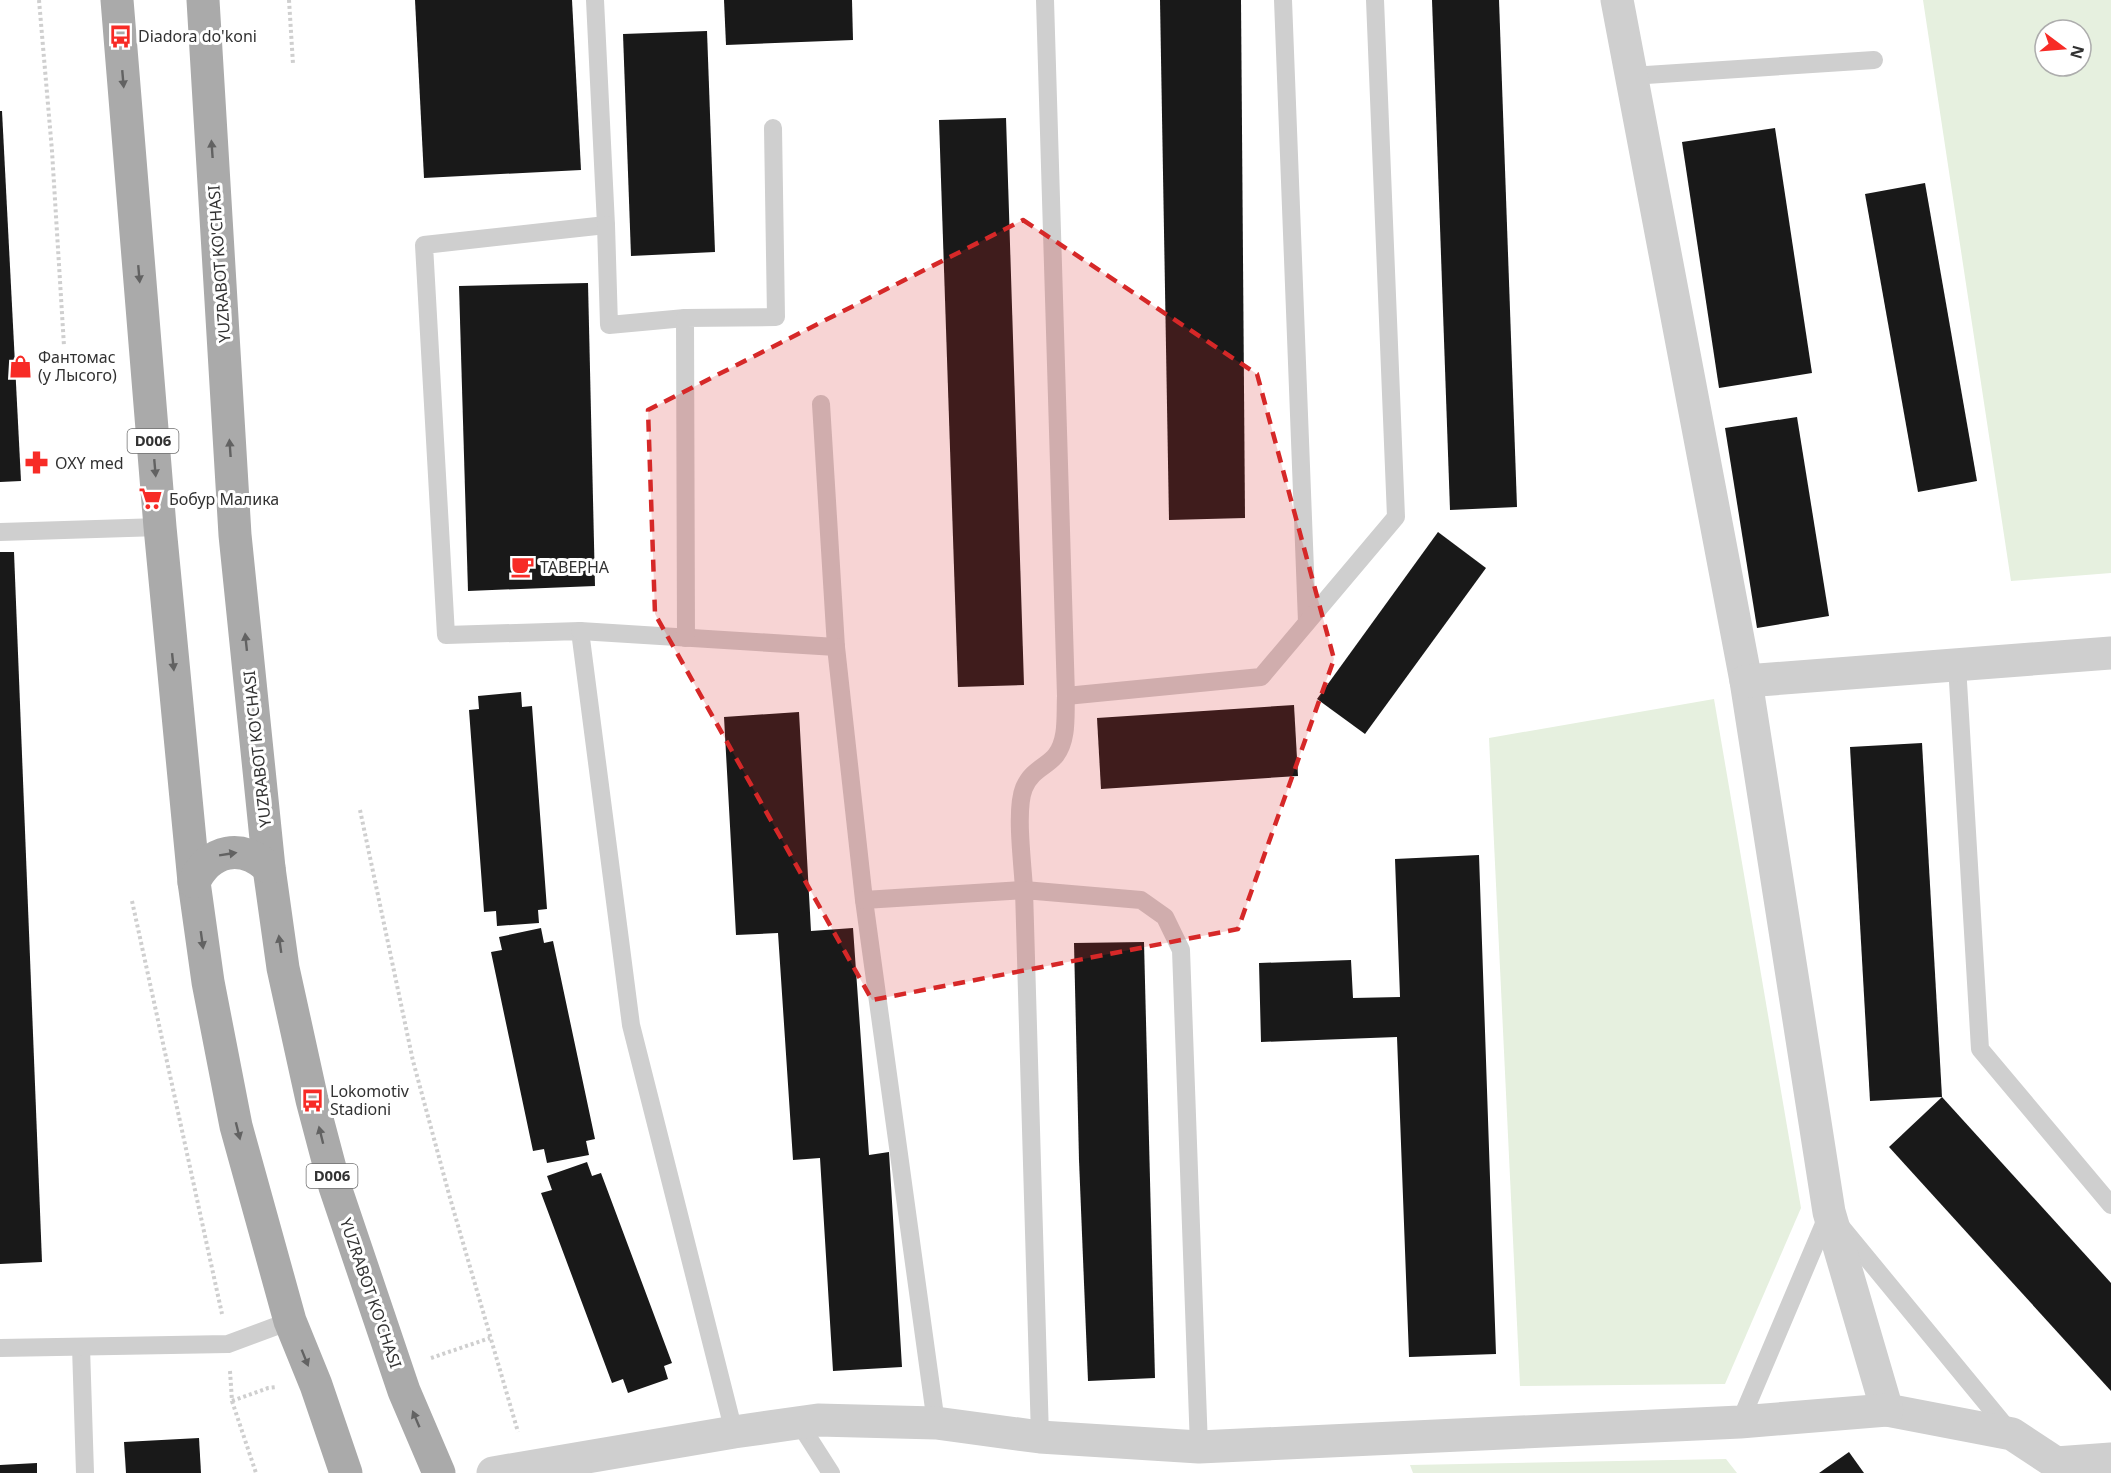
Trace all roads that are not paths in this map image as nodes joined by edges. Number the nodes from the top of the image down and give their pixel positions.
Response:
1 (117, 0) edge
2 (202, 0) edge
3 (595, 0) edge
4 (1045, 0) edge
5 (1283, 0) edge
6 (1375, 0) edge
7 (1617, 0) edge
8 (1874, 60) dead end
9 (1631, 76) junction
10 (773, 128) dead end
11 (606, 225) junction
12 (685, 318) junction
13 (821, 404) dead end
14 (160, 527) junction
15 (0, 532) edge
16 (1307, 622) junction
17 (580, 631) junction
18 (686, 638) junction
19 (836, 647) junction
20 (2111, 652) edge
21 (1958, 665) junction
22 (1746, 681) junction
23 (1066, 696) junction
24 (269, 868) junction
25 (194, 882) junction
26 (1024, 890) junction
27 (864, 900) junction
28 (2111, 1205) edge
29 (1829, 1212) junction
30 (290, 1321) junction
31 (81, 1347) junction
32 (0, 1348) edge
33 (1887, 1410) junction
34 (1740, 1422) junction
35 (799, 1423) junction
36 (936, 1423) junction
37 (734, 1432) junction
38 (2012, 1434) junction
39 (1040, 1437) junction
40 (1199, 1447) junction
41 (2111, 1459) edge
42 (2053, 1468) edge
43 (85, 1473) edge
44 (346, 1473) edge
45 (439, 1473) edge
46 (494, 1473) edge
47 (831, 1473) edge

1 -> 14 main road, D006
24 -> 2 main road, YUZRABOT KO'CHASI / D006
3 - 11 lane
4 - 23 lane
5 - 16 lane
6 - 16 lane
7 - 9 street
8 - 9 lane
9 - 22 street
10 - 12 lane
11 - 12 lane
11 - 17 lane
12 - 18 lane
13 - 19 lane
14 - 15 lane
14 -> 25 main road, D006
16 - 23 lane
17 - 18 lane
17 - 37 lane
18 - 19 lane
19 - 27 lane
20 - 21 street
21 - 22 street
21 - 28 lane
22 - 29 street
23 - 26 lane
25 -> 24 main road
45 -> 24 main road, YUZRABOT KO'CHASI / D006
25 -> 30 main road, D006
26 - 27 lane
26 - 39 lane
26 - 40 lane
27 - 36 lane
29 - 33 street
29 - 34 lane
29 - 38 lane
30 - 31 lane
30 -> 44 main road, D006
31 - 32 lane
31 - 43 lane
33 - 34 street
33 - 38 street
34 - 40 street
35 - 36 street
35 - 37 street
35 - 47 lane
36 - 39 street
37 - 46 street
38 - 42 street
39 - 40 street
41 - 42 street

